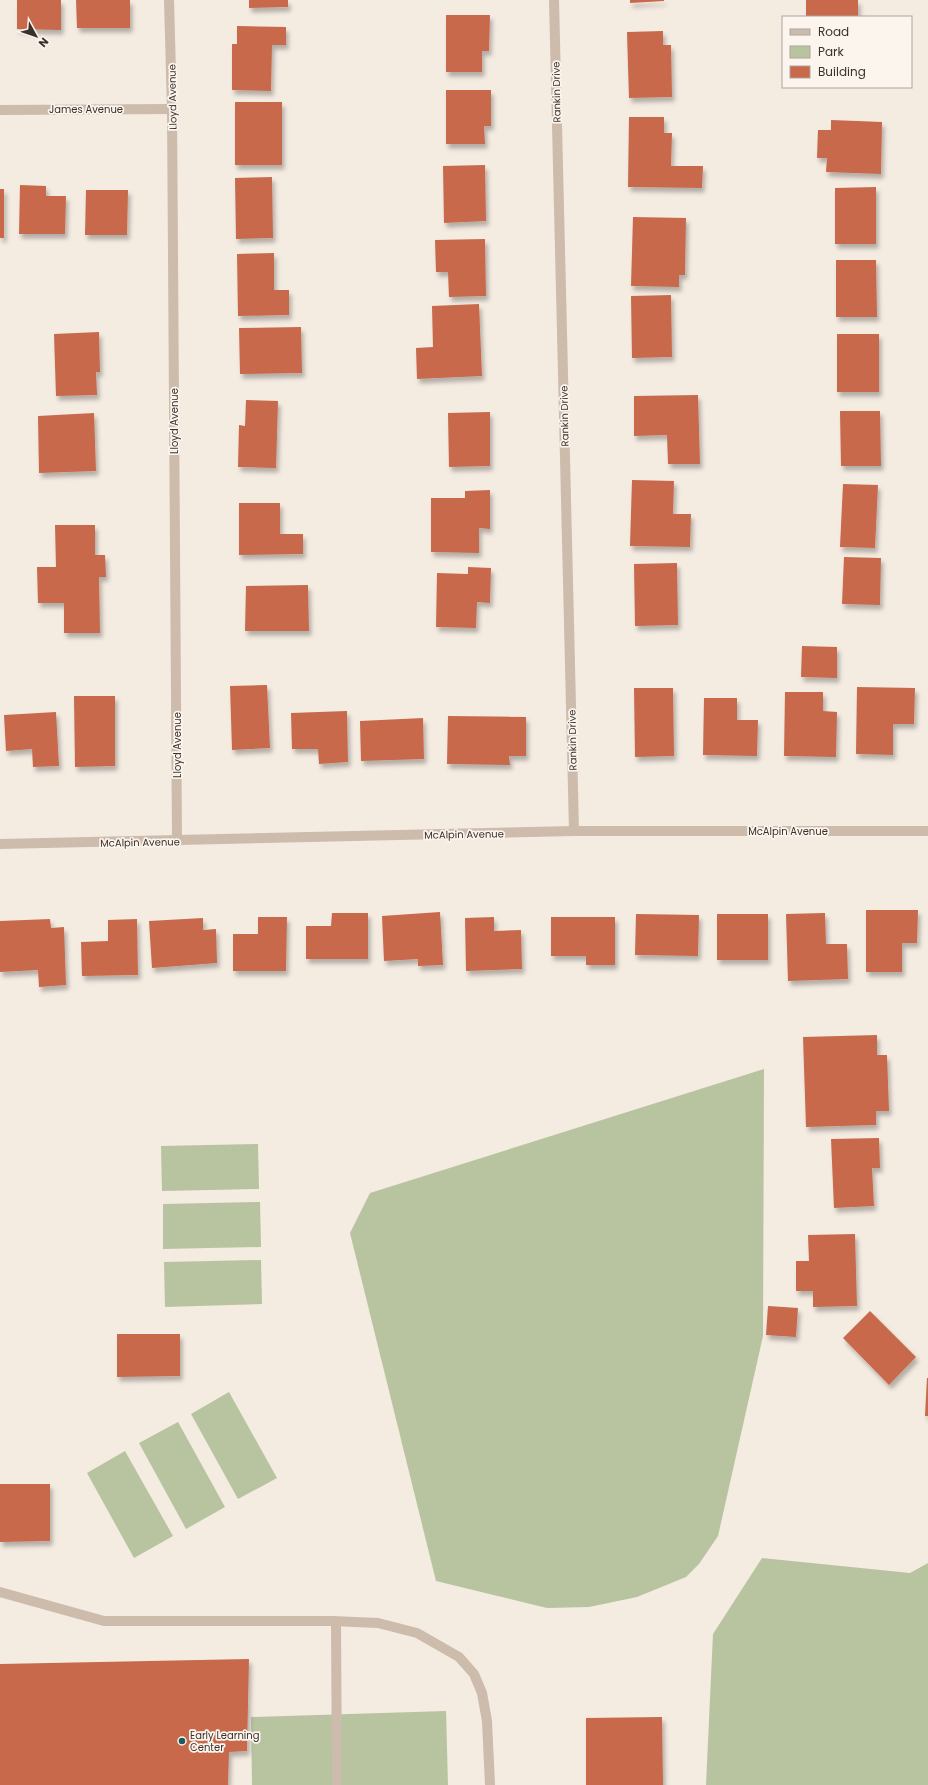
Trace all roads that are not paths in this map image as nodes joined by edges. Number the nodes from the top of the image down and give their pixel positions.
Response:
1 (170, 0) edge
2 (554, 0) edge
3 (172, 109) junction
4 (0, 110) edge
5 (574, 831) junction
6 (928, 831) edge
7 (177, 842) junction
8 (0, 844) edge
9 (0, 1592) edge
10 (336, 1622) junction
11 (337, 1785) edge
12 (490, 1785) edge

1 - 3 street, Lloyd Avenue
2 - 5 street, Rankin Drive
3 - 4 street, James Avenue
3 - 7 street, Lloyd Avenue
5 - 6 street, McAlpin Avenue
5 - 7 street, McAlpin Avenue
7 - 8 street, McAlpin Avenue
9 - 10 street
10 - 11 street
10 - 12 street

